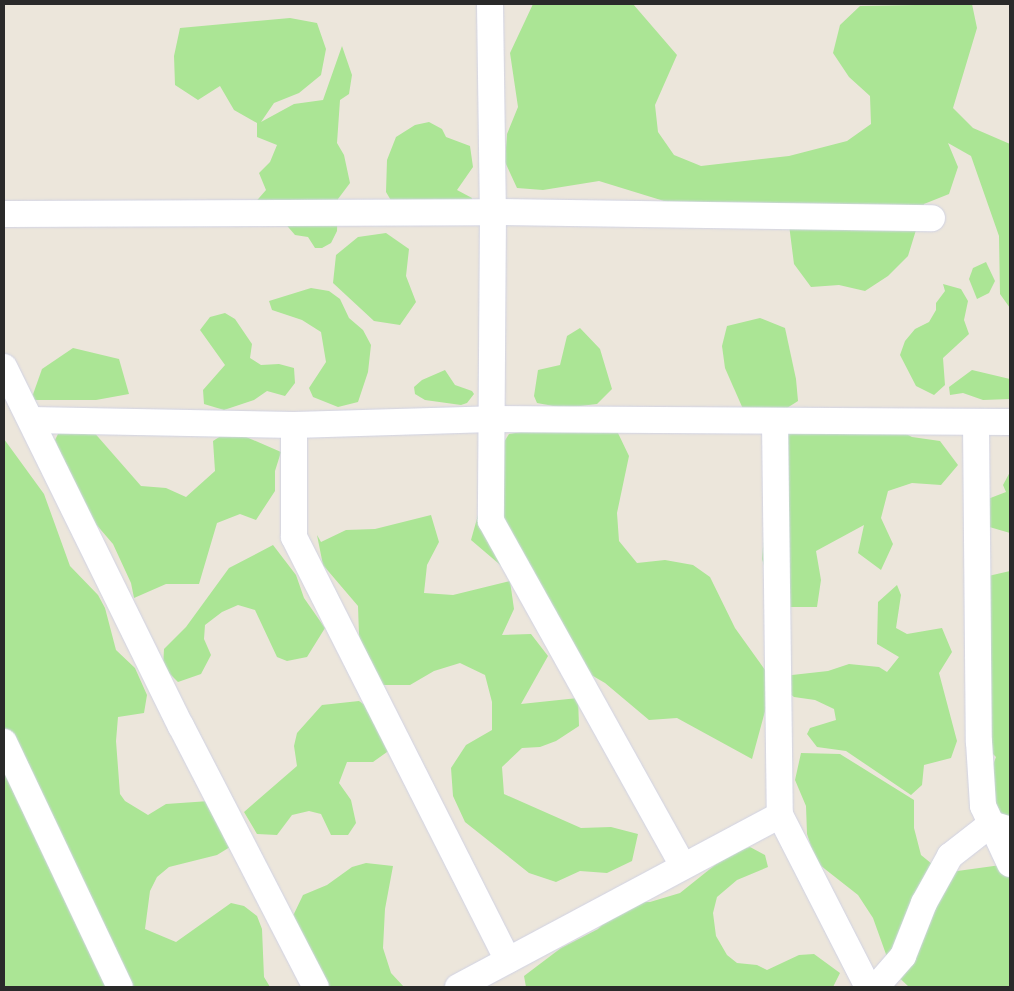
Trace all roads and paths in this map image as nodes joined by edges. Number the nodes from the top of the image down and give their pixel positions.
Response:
1 (490, 4) edge
2 (493, 212) junction
3 (4, 214) edge
4 (932, 218) dead end
5 (4, 368) edge
6 (492, 419) junction
7 (31, 420) junction
8 (775, 422) junction
9 (976, 422) junction
10 (1010, 422) edge
11 (294, 425) junction
12 (4, 742) edge
13 (780, 815) junction
14 (1001, 827) edge
15 (1010, 864) edge
16 (683, 866) junction
17 (508, 960) junction
18 (120, 987) edge
19 (316, 987) edge
20 (458, 987) edge
21 (868, 987) edge
22 (876, 987) edge

1 - 2 street
2 - 3 street
2 - 4 street
2 - 6 street
5 - 7 street
6 - 8 street
6 - 11 street
6 - 16 street
7 - 11 street
7 - 19 street
8 - 9 street
8 - 13 street
9 - 10 street
9 - 14 street
11 - 17 street
12 - 18 street
13 - 16 street
13 - 21 street
14 - 15 street
14 - 22 street
16 - 17 street
17 - 20 street

